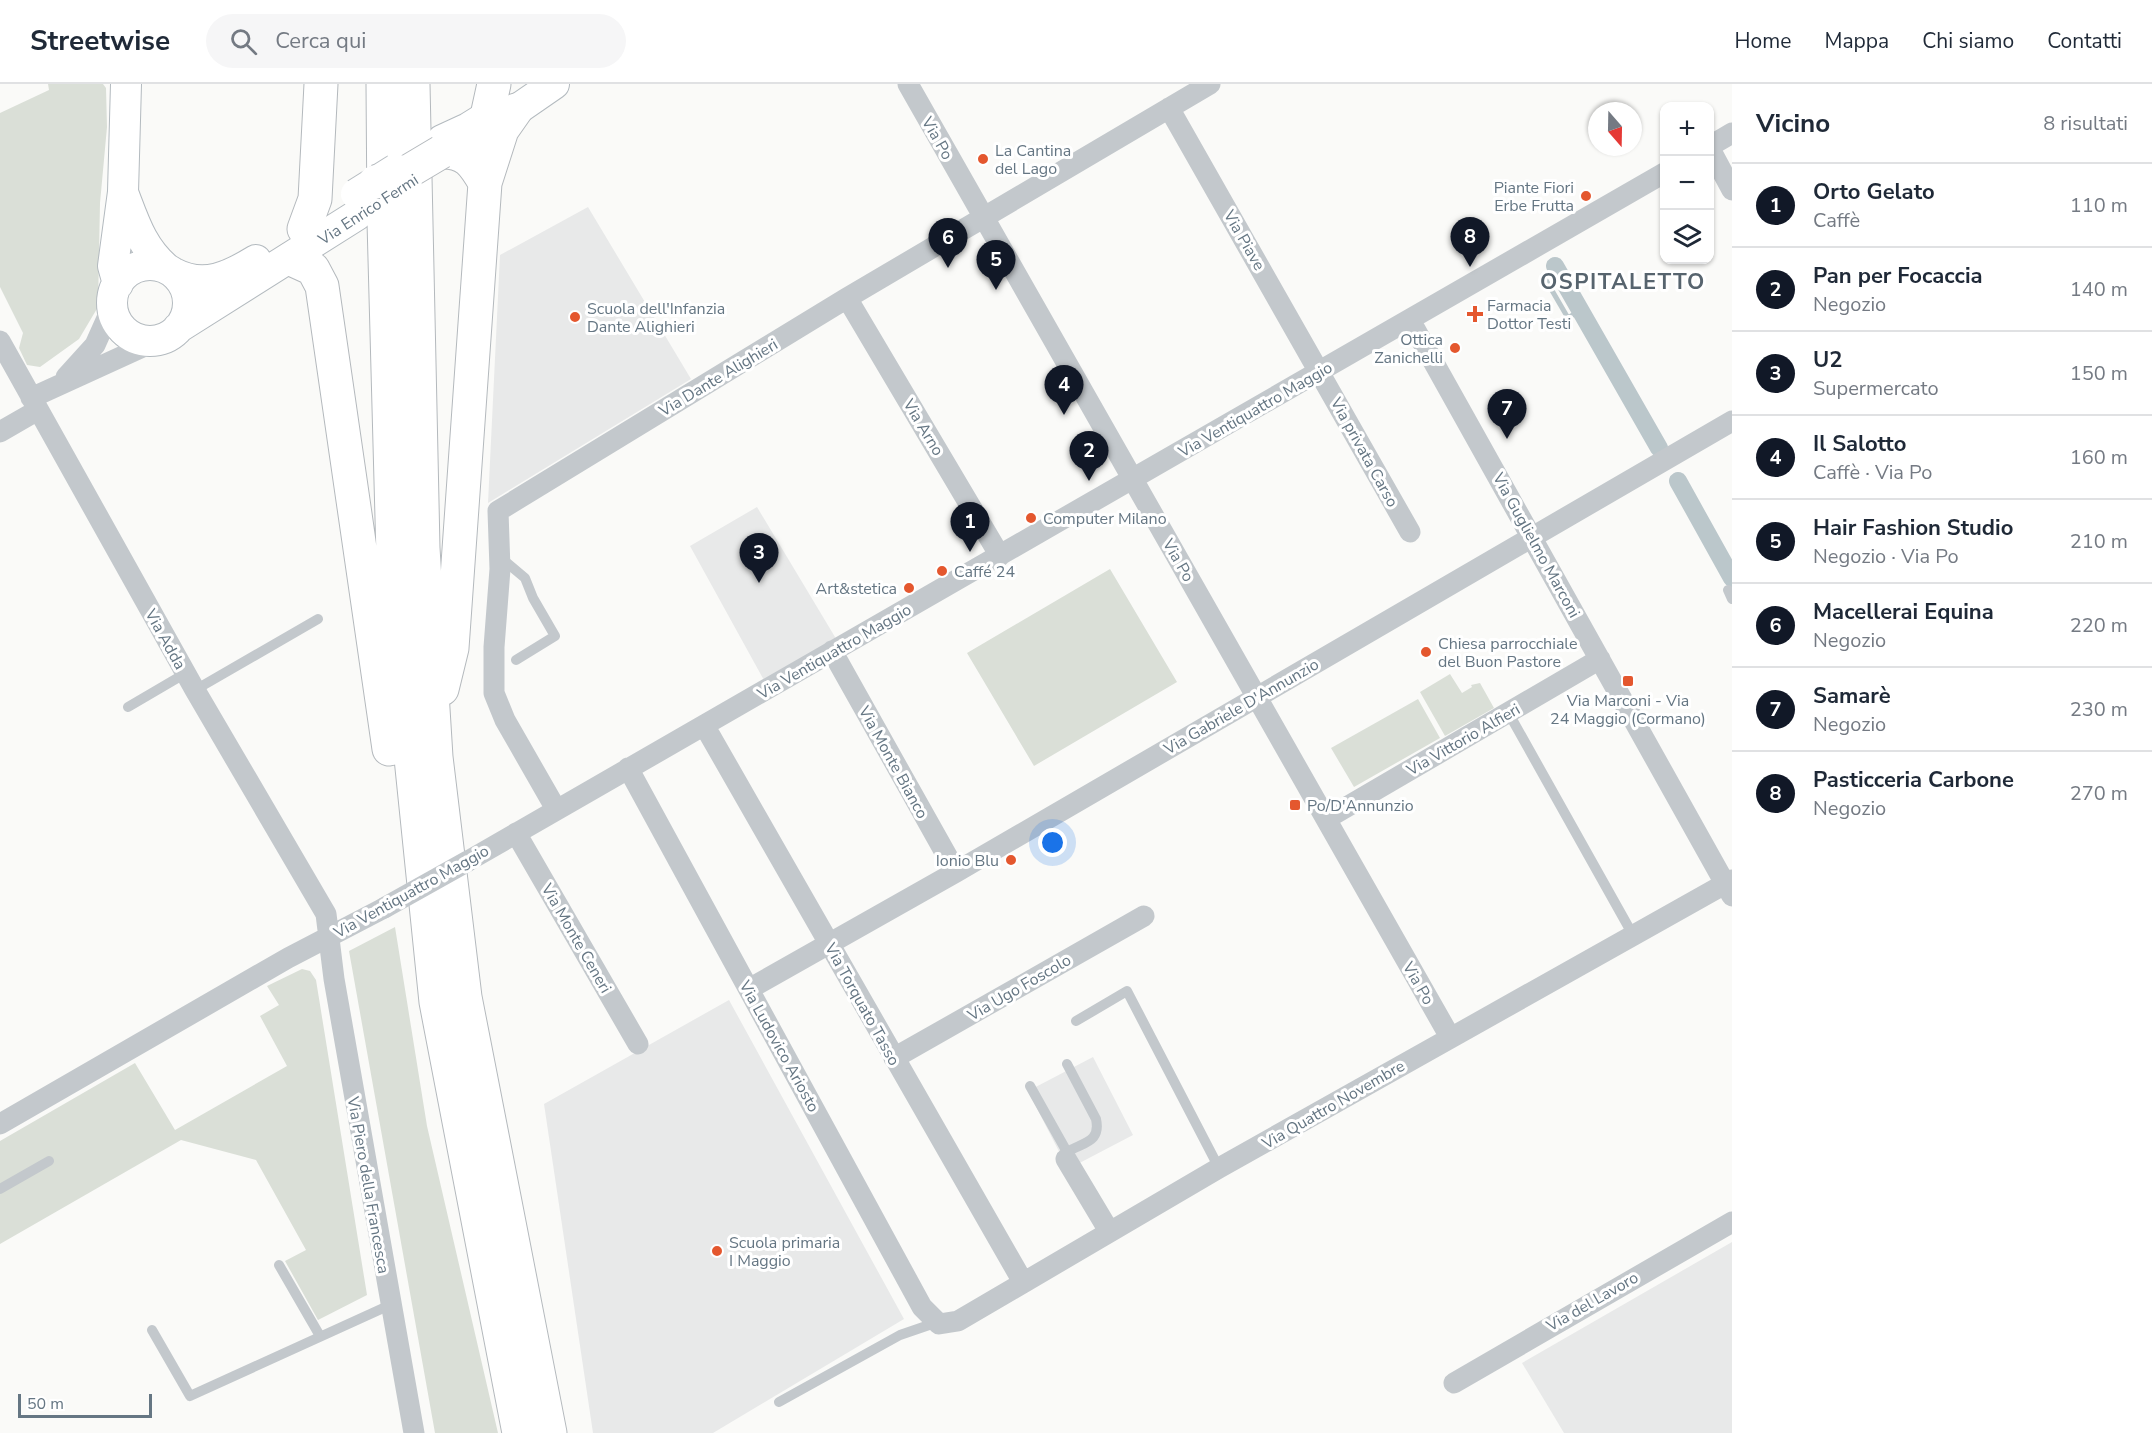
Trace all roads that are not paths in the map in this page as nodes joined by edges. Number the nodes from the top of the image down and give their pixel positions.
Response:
1 (126, 84) edge
2 (321, 84) edge
3 (383, 84) edge
4 (413, 84) edge
5 (494, 84) edge
6 (908, 84) edge
7 (1210, 84) edge
8 (1169, 108) junction
9 (488, 123) edge
10 (1732, 133) edge
11 (1714, 144) edge
12 (1714, 155) edge
13 (1660, 176) edge
14 (485, 183) junction
15 (1732, 190) edge
16 (123, 192) junction
17 (363, 197) junction
18 (984, 218) junction
19 (304, 229) junction
20 (291, 259) junction
21 (171, 271) junction
22 (115, 295) junction
23 (847, 298) junction
24 (1410, 320) junction
25 (168, 334) junction
26 (0, 341) edge
27 (1321, 372) junction
28 (62, 382) junction
29 (35, 404) junction
30 (1732, 421) edge
31 (0, 432) edge
32 (1133, 480) junction
33 (1410, 532) dead end
34 (1532, 536) junction
35 (1000, 556) junction
36 (500, 558) junction
37 (318, 619) dead end
38 (832, 651) junction
39 (1600, 659) junction
40 (516, 660) dead end
41 (190, 682) junction
42 (1257, 696) junction
43 (128, 707) dead end
44 (1508, 712) junction
45 (704, 725) junction
46 (434, 726) junction
47 (628, 768) junction
48 (556, 809) junction
49 (1326, 819) junction
50 (516, 833) junction
51 (956, 872) junction
52 (1730, 887) edge
53 (1144, 916) dead end
54 (1633, 935) junction
55 (329, 937) junction
56 (830, 944) junction
57 (749, 989) junction
58 (436, 1002) junction
59 (1076, 1021) dead end
60 (1450, 1037) junction
61 (639, 1044) dead end
62 (894, 1058) junction
63 (1067, 1064) dead end
64 (1030, 1086) dead end
65 (0, 1124) edge
66 (1067, 1155) junction
67 (49, 1161) dead end
68 (1219, 1168) junction
69 (0, 1189) edge
70 (1732, 1222) edge
71 (1109, 1231) junction
72 (279, 1265) dead end
73 (1023, 1282) junction
74 (390, 1305) junction
75 (935, 1323) junction
76 (152, 1330) dead end
77 (320, 1336) junction
78 (1454, 1383) dead end
79 (778, 1402) dead end
80 (414, 1433) edge
81 (519, 1433) edge
82 (550, 1433) edge

1 - 16 street
2 - 19 highway
3 - 58 highway
4 - 46 highway
5 - 9 highway
6 - 18 street, Via Po
7 - 8 street, Via Dante Alighieri
8 - 18 street, Via Dante Alighieri
8 - 27 street, Via Piave
9 - 14 highway
9 - 14 highway
9 - 17 highway, bridge
10 - 11 street
12 - 15 street
13 - 24 street, Via Ventiquattro Maggio
14 - 46 highway
16 - 21 street
16 - 22 street
17 - 19 street, Via Enrico Fermi
17 - 20 street, Via Enrico Fermi
18 - 23 street, Via Dante Alighieri
18 - 32 street, Via Po
19 - 21 street, Via Enrico Fermi
20 - 25 street, Via Enrico Fermi
20 - 58 highway
21 - 22 street
21 - 25 street
22 - 25 street
22 - 28 street, Via Enrico Fermi
23 - 35 street, Via Arno
23 - 36 street, Via Dante Alighieri
24 - 27 street, Via Ventiquattro Maggio
24 - 34 street, Via Guglielmo Marconi
25 - 28 street, Via Enrico Fermi
26 - 29 street, Via Adda
27 - 32 street, Via Ventiquattro Maggio
27 - 33 street, Via privata Carso
28 - 29 street, Via Enrico Fermi
29 - 31 street, Via Enrico Fermi
29 - 41 street, Via Adda
30 - 34 street, Via Gabriele D'Annunzio
32 - 35 street, Via Ventiquattro Maggio
32 - 42 street, Via Po
34 - 39 street, Via Guglielmo Marconi
34 - 42 street, Via Gabriele D'Annunzio
35 - 38 street, Via Ventiquattro Maggio
36 - 40 lane
36 - 48 street, Via Dante Alighieri
37 - 41 lane
38 - 45 street, Via Ventiquattro Maggio
38 - 51 street, Via Monte Bianco
39 - 44 street, Via Vittorio Alfieri
39 - 52 street, Via Guglielmo Marconi
41 - 43 lane
41 - 55 street, Via Adda
42 - 49 street, Via Po
42 - 51 street, Via Gabriele D'Annunzio
44 - 49 street, Via Vittorio Alfieri
44 - 54 lane
45 - 47 street, Via Ventiquattro Maggio
45 - 56 street, Via Torquato Tasso
46 - 82 highway
47 - 48 street, Via Ventiquattro Maggio
47 - 57 street, Via Ludovico Ariosto
48 - 50 street, Via Ventiquattro Maggio
49 - 60 street, Via Po
50 - 55 street, Via Ventiquattro Maggio, bridge
50 - 61 street, Via Monte Ceneri
51 - 56 street, Via Gabriele D'Annunzio
52 - 54 street, Via Quattro Novembre
53 - 62 street, Via Ugo Foscolo
54 - 60 street, Via Quattro Novembre
55 - 65 street, Via Ventiquattro Maggio
55 - 74 street, Via Piero della Francesca
56 - 57 street, Via Gabriele D'Annunzio
56 - 62 street, Via Torquato Tasso
57 - 75 street, Via Ludovico Ariosto
58 - 81 highway
59 - 68 lane
60 - 68 street, Via Quattro Novembre
62 - 73 street, Via Torquato Tasso
63 - 66 lane
64 - 66 lane
66 - 71 street
67 - 69 lane
68 - 71 street, Via Quattro Novembre
70 - 78 street, Via del Lavoro
71 - 73 street, Via Quattro Novembre
72 - 77 lane
73 - 75 street, Via Quattro Novembre
74 - 77 lane
74 - 80 street, Via Piero della Francesca
75 - 79 lane
76 - 77 lane

